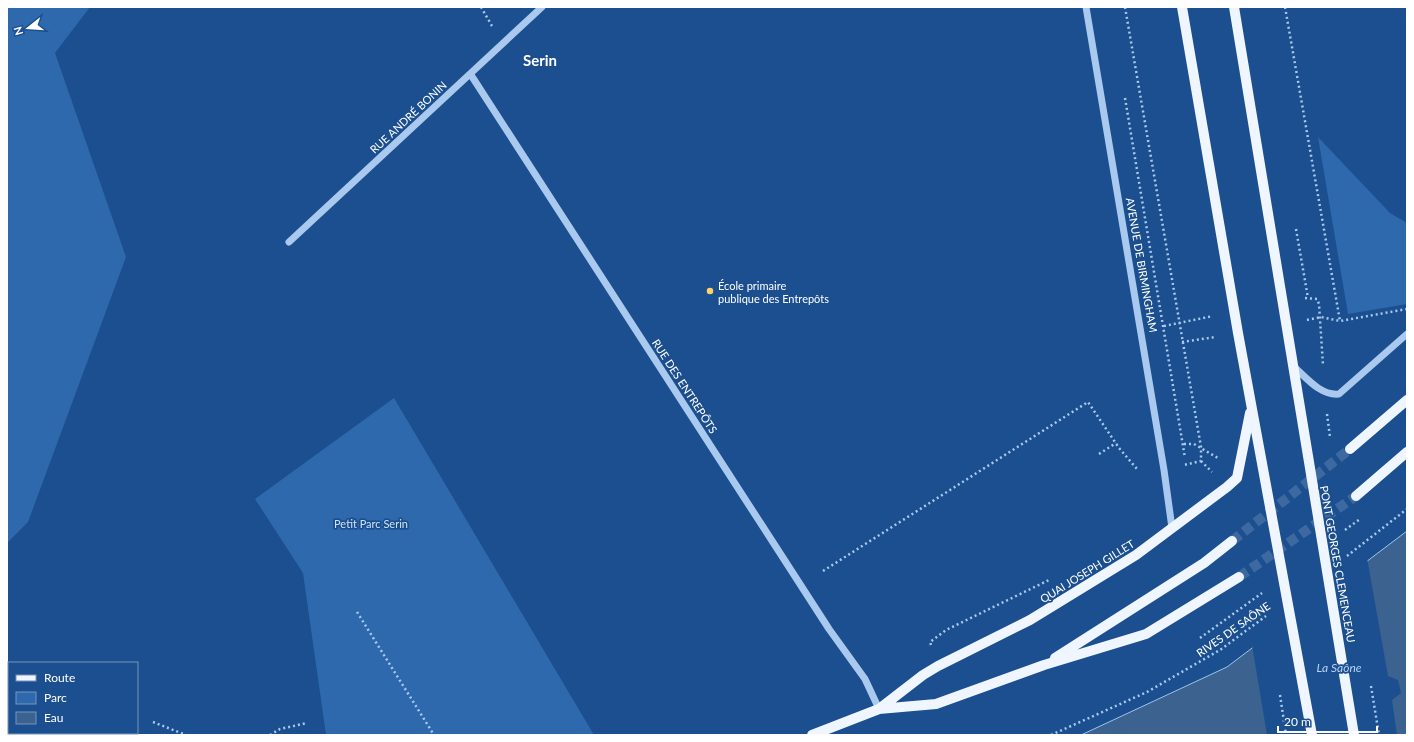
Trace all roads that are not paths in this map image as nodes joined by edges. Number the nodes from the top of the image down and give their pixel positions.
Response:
1 (542, 7) edge
2 (1086, 7) edge
3 (1182, 7) edge
4 (1234, 7) edge
5 (471, 75) junction
6 (289, 242) dead end
7 (1407, 334) edge
8 (1293, 366) junction
9 (1407, 400) edge
10 (1251, 407) junction
11 (1350, 449) tunnel mouth
12 (1407, 452) edge
13 (1356, 496) tunnel mouth
14 (1172, 528) junction
15 (1232, 541) tunnel mouth
16 (1239, 577) tunnel mouth
17 (1044, 665) junction
18 (879, 709) junction
19 (812, 735) edge
20 (1312, 735) edge
21 (1354, 735) edge

1 - 5 street, RUE ANDRÉ BONIN
2 - 14 street, AVENUE DE BIRMINGHAM
3 - 10 main road
4 - 8 main road
5 - 6 street, RUE ANDRÉ BONIN
5 - 18 street, RUE DES ENTREPÔTS
7 - 8 street
8 - 21 main road, PONT GEORGES CLEMENCEAU
9 - 11 main road
10 - 14 main road, QUAI JOSEPH GILLET
10 - 20 main road
12 - 13 main road
14 - 18 main road, QUAI JOSEPH GILLET
15 - 17 main road, QUAI JOSEPH GILLET
16 - 17 main road, QUAI JOSEPH GILLET
17 - 18 main road, QUAI JOSEPH GILLET
18 - 19 main road, QUAI JOSEPH GILLET

